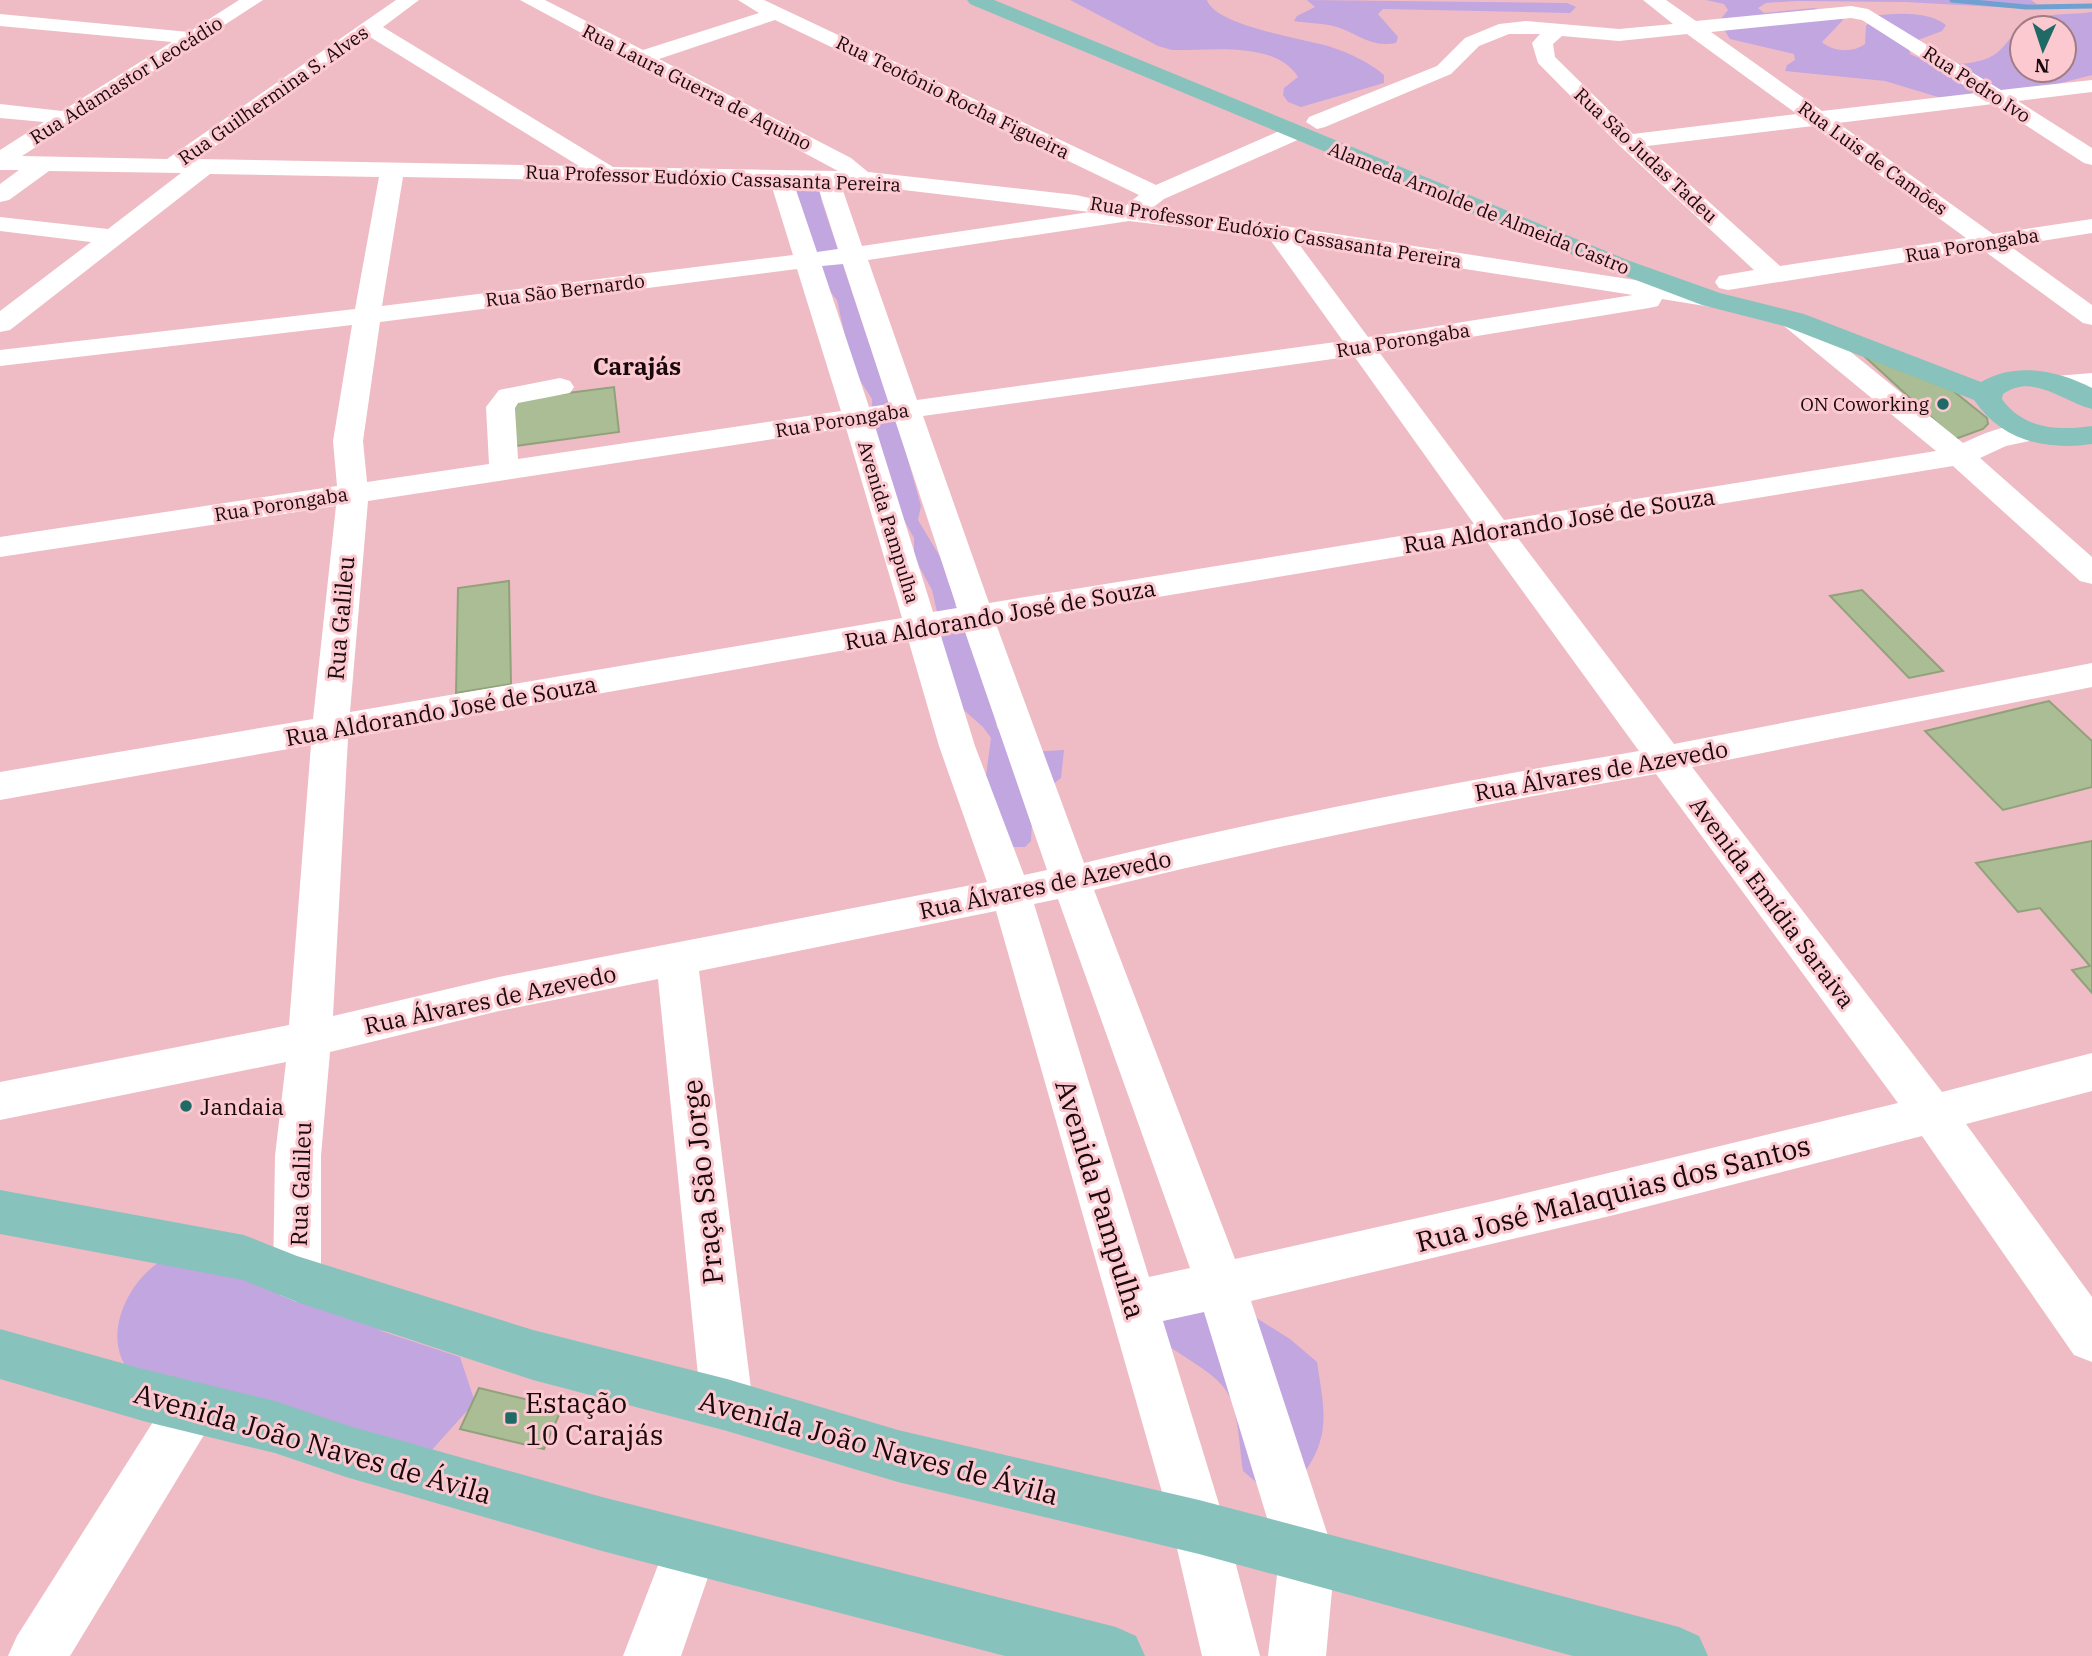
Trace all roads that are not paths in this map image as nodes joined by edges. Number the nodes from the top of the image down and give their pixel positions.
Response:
1 (253, 0) edge
2 (409, 0) edge
3 (530, 0) edge
4 (748, 0) edge
5 (977, 0) edge
6 (1027, 0) edge
7 (1653, 0) edge
8 (777, 13) junction
9 (0, 20) edge
10 (370, 28) junction
11 (1689, 28) junction
12 (1556, 30) junction
13 (191, 38) junction
14 (1162, 57) junction
15 (640, 58) junction
16 (1137, 67) junction
17 (2092, 86) edge
18 (1997, 97) junction
19 (0, 111) edge
20 (66, 118) junction
21 (1820, 120) junction
22 (1317, 122) junction
23 (1294, 133) junction
24 (1628, 141) junction
25 (2092, 158) edge
26 (0, 162) edge
27 (43, 164) junction
28 (172, 166) junction
29 (204, 167) junction
30 (392, 170) junction
31 (607, 174) junction
32 (844, 178) junction
33 (781, 179) junction
34 (1156, 194) junction
35 (0, 195) edge
36 (1129, 214) junction
37 (0, 224) edge
38 (2092, 226) edge
39 (1277, 232) junction
40 (111, 237) junction
41 (1991, 243) junction
42 (852, 255) junction
43 (808, 261) junction
44 (1774, 275) junction
45 (1707, 292) junction
46 (369, 314) junction
47 (2092, 317) edge
48 (1794, 320) junction
49 (0, 324) edge
50 (1360, 347) junction
51 (0, 358) edge
52 (2092, 381) edge
53 (2054, 383) junction
54 (560, 387) dead end
55 (2092, 400) edge
56 (2000, 408) junction
57 (904, 410) junction
58 (858, 418) junction
59 (2033, 432) joint
60 (2087, 439) edge
61 (1960, 456) junction
62 (504, 470) junction
63 (353, 493) junction
64 (1496, 531) junction
65 (0, 547) edge
66 (2092, 574) edge
67 (977, 618) junction
68 (922, 628) junction
69 (2092, 675) edge
70 (331, 729) junction
71 (1017, 735) junction
72 (957, 746) junction
73 (1667, 759) junction
74 (0, 786) edge
75 (1071, 881) junction
76 (1011, 894) junction
77 (677, 959) junction
78 (310, 1039) junction
79 (2092, 1072) edge
80 (0, 1101) edge
81 (1933, 1115) junction
82 (0, 1212) edge
83 (297, 1279) junction
84 (1221, 1286) junction
85 (1132, 1304) junction
86 (2092, 1338) edge
87 (0, 1354) edge
88 (727, 1405) junction
89 (192, 1407) junction
90 (1199, 1527) junction
91 (691, 1548) junction
92 (1307, 1557) junction
93 (37, 1656) edge
94 (652, 1656) edge
95 (1116, 1656) edge
96 (1231, 1656) edge
97 (1297, 1656) edge
98 (1679, 1656) edge

1 - 13 street, Rua Adamastor Leocádio
2 - 10 street, Rua Guilhermina S. Alves
3 - 15 street, Rua Laura Guerra de Aquino
4 - 8 street, Rua Teotônio Rocha Figueira
5 - 16 main road, Alameda Arnolde de Almeida Castro
6 - 14 main road, Alameda Arnolde de Almeida Castro
7 - 11 street, Rua Luis de Camões
8 - 15 street
8 - 34 street, Rua Teotônio Rocha Figueira
9 - 13 street
10 - 28 street, Rua Guilhermina S. Alves
10 - 31 street
11 - 12 street
11 - 18 street, Rua Pedro Ivo
11 - 21 street, Rua Luis de Camões
12 - 22 street
12 - 24 street, Rua São Judas Tadeu
13 - 20 street, Rua Adamastor Leocádio
14 - 16 main road
14 - 22 main road, Alameda Arnolde de Almeida Castro
15 - 32 street, Rua Laura Guerra de Aquino
16 - 23 main road, Alameda Arnolde de Almeida Castro
17 - 18 street
18 - 21 street
18 - 25 street, Rua Pedro Ivo
19 - 20 street
20 - 26 street, Rua Adamastor Leocádio
21 - 24 street
21 - 41 street, Rua Luis de Camões
22 - 45 main road, Alameda Arnolde de Almeida Castro
23 - 34 street
23 - 45 main road, Alameda Arnolde de Almeida Castro
24 - 44 street, Rua São Judas Tadeu
26 - 27 street, Rua Professor Eudóxio Cassasanta Pereira
27 - 28 street, Rua Professor Eudóxio Cassasanta Pereira
27 - 35 street, Rua Adamastor Leocádio
28 - 29 street, Rua Professor Eudóxio Cassasanta Pereira
29 - 30 street, Rua Professor Eudóxio Cassasanta Pereira
29 - 40 street
30 - 31 street, Rua Professor Eudóxio Cassasanta Pereira
30 - 46 street, Rua Galileu
31 - 33 street, Rua Professor Eudóxio Cassasanta Pereira
32 - 33 street, Rua Professor Eudóxio Cassasanta Pereira
32 - 36 street, Rua Professor Eudóxio Cassasanta Pereira
32 - 42 street
33 - 43 street, Avenida Pampulha
34 - 36 street
36 - 39 street, Rua Professor Eudóxio Cassasanta Pereira
36 - 42 street, Rua São Bernardo
37 - 40 street
38 - 41 street, Rua Porongaba
39 - 45 street, Rua Professor Eudóxio Cassasanta Pereira
39 - 50 street, Avenida Emídia Saraiva
40 - 49 street
41 - 44 street, Rua Porongaba
41 - 47 street, Rua Luis de Camões
42 - 43 street, Rua São Bernardo
42 - 57 street
43 - 46 street, Rua São Bernardo
43 - 58 street, Avenida Pampulha
44 - 45 street, Rua Porongaba
45 - 48 main road, Alameda Arnolde de Almeida Castro
45 - 50 street, Rua Porongaba
45 - 56 main road, Alameda Arnolde de Almeida Castro
46 - 51 street, Rua São Bernardo
46 - 63 street, Rua Galileu
48 - 56 main road, Alameda Arnolde de Almeida Castro
48 - 61 street
50 - 57 street, Rua Porongaba
50 - 64 street, Avenida Emídia Saraiva
52 - 53 street
53 - 55 main road
53 - 56 main road
54 - 62 street
56 - 59 street, Rua Aldorando José de Souza
56 - 61 street, Rua Aldorando José de Souza
57 - 58 street, Rua Porongaba
57 - 67 street
58 - 62 street, Rua Porongaba
58 - 68 street, Avenida Pampulha
59 - 60 main road
61 - 64 street, Rua Aldorando José de Souza
61 - 66 street
62 - 63 street, Rua Porongaba
63 - 65 street, Rua Porongaba
63 - 70 street, Rua Galileu
64 - 67 street, Rua Aldorando José de Souza
64 - 73 street, Avenida Emídia Saraiva
67 - 68 street, Rua Aldorando José de Souza
67 - 71 street
68 - 70 street, Rua Aldorando José de Souza
68 - 72 street, Avenida Pampulha
69 - 73 street, Rua Álvares de Azevedo
70 - 74 street, Rua Aldorando José de Souza
70 - 78 street, Rua Galileu
71 - 72 street
71 - 75 street
72 - 76 street, Avenida Pampulha
73 - 75 street, Rua Álvares de Azevedo
73 - 81 street, Avenida Emídia Saraiva
75 - 76 street, Rua Álvares de Azevedo
75 - 84 street
76 - 77 street, Rua Álvares de Azevedo
76 - 85 street, Avenida Pampulha
77 - 78 street, Rua Álvares de Azevedo
77 - 88 street, Praça São Jorge
78 - 80 street, Rua Álvares de Azevedo
78 - 83 street, Rua Galileu
79 - 81 street, Rua José Malaquias dos Santos
81 - 84 street, Rua José Malaquias dos Santos
81 - 86 street, Avenida Emídia Saraiva
82 - 83 main road, Avenida João Naves de Ávila
83 - 88 main road, Avenida João Naves de Ávila
84 - 85 street, Rua José Malaquias dos Santos
84 - 92 street
85 - 90 street, Avenida Pampulha
87 - 89 main road, Avenida João Naves de Ávila
88 - 90 main road, Avenida João Naves de Ávila
89 - 91 main road, Avenida João Naves de Ávila
89 - 93 street
90 - 92 main road, Avenida João Naves de Ávila
90 - 96 street, Avenida Pampulha
91 - 94 street
91 - 95 main road, Avenida João Naves de Ávila
92 - 97 street
92 - 98 main road, Avenida João Naves de Ávila

